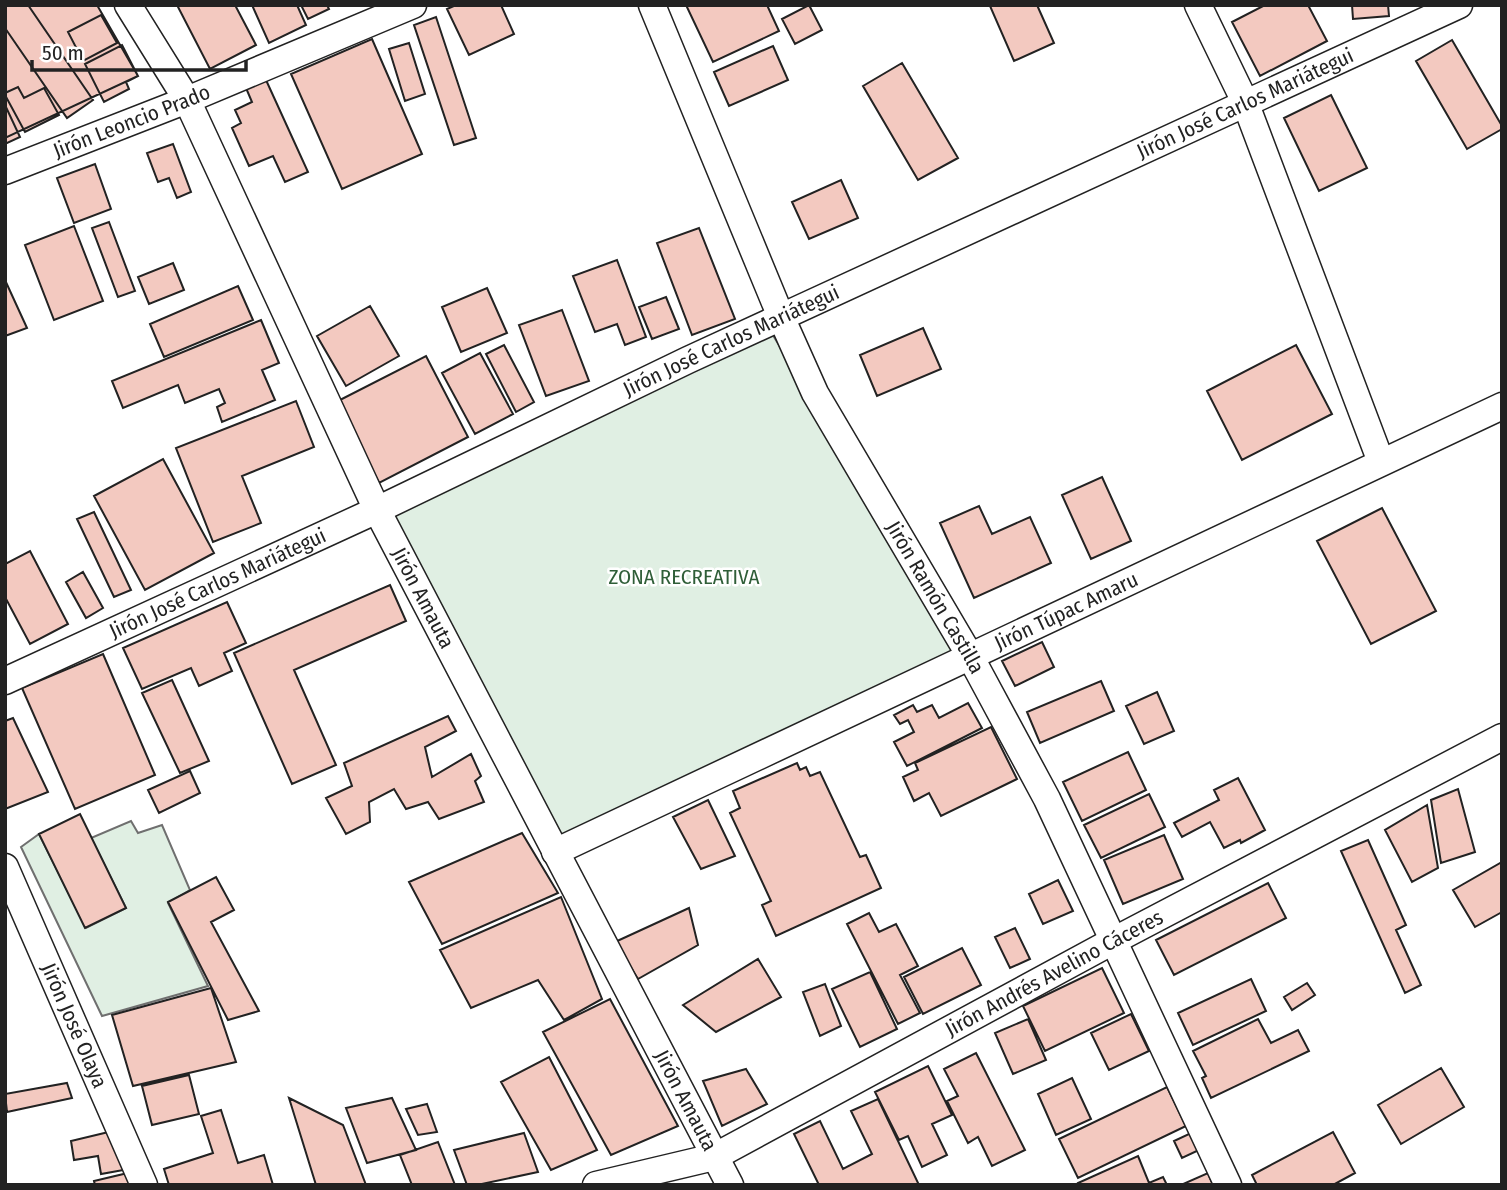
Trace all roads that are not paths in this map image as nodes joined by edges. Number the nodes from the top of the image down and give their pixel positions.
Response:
1 (128, 5) edge
2 (413, 5) edge
3 (652, 5) edge
4 (1198, 5) edge
5 (1459, 5) edge
6 (187, 100) junction
7 (1245, 102) junction
8 (5, 170) edge
9 (781, 317) junction
10 (1502, 406) edge
11 (1381, 462) junction
12 (377, 510) junction
13 (970, 656) junction
14 (5, 681) edge
15 (1502, 737) edge
16 (555, 852) junction
17 (5, 867) edge
18 (1113, 940) junction
19 (714, 1157) junction
20 (144, 1185) edge
21 (596, 1185) edge
22 (730, 1185) edge
23 (1228, 1185) edge

1 - 6 street, Jirón Amauta
2 - 6 street, Jirón Leoncio Prado
3 - 9 street, Jirón Ramón Castilla
4 - 7 street
5 - 7 street, Jirón José Carlos Mariátegui
6 - 8 street, Jirón Leoncio Prado
6 - 12 street, Jirón Amauta
7 - 9 street, Jirón José Carlos Mariátegui
7 - 11 street
9 - 12 street, Jirón José Carlos Mariátegui
9 - 13 street, Jirón Ramón Castilla
10 - 11 street, Jirón Túpac Amaru
11 - 13 street, Jirón Túpac Amaru
12 - 14 street, Jirón José Carlos Mariátegui
12 - 16 street, Jirón Amauta
13 - 16 street, Jirón Túpac Amaru
13 - 18 street, Jirón Ramón Castilla
15 - 18 street, Jirón Andrés Avelino Cáceres
16 - 19 street, Jirón Amauta
17 - 20 street, Jirón José Olaya
18 - 19 street, Jirón Andrés Avelino Cáceres
18 - 23 street, Jirón Ramón Castilla
19 - 21 street, Jirón Andrés Avelino Cáceres
19 - 22 street, Jirón Amauta

